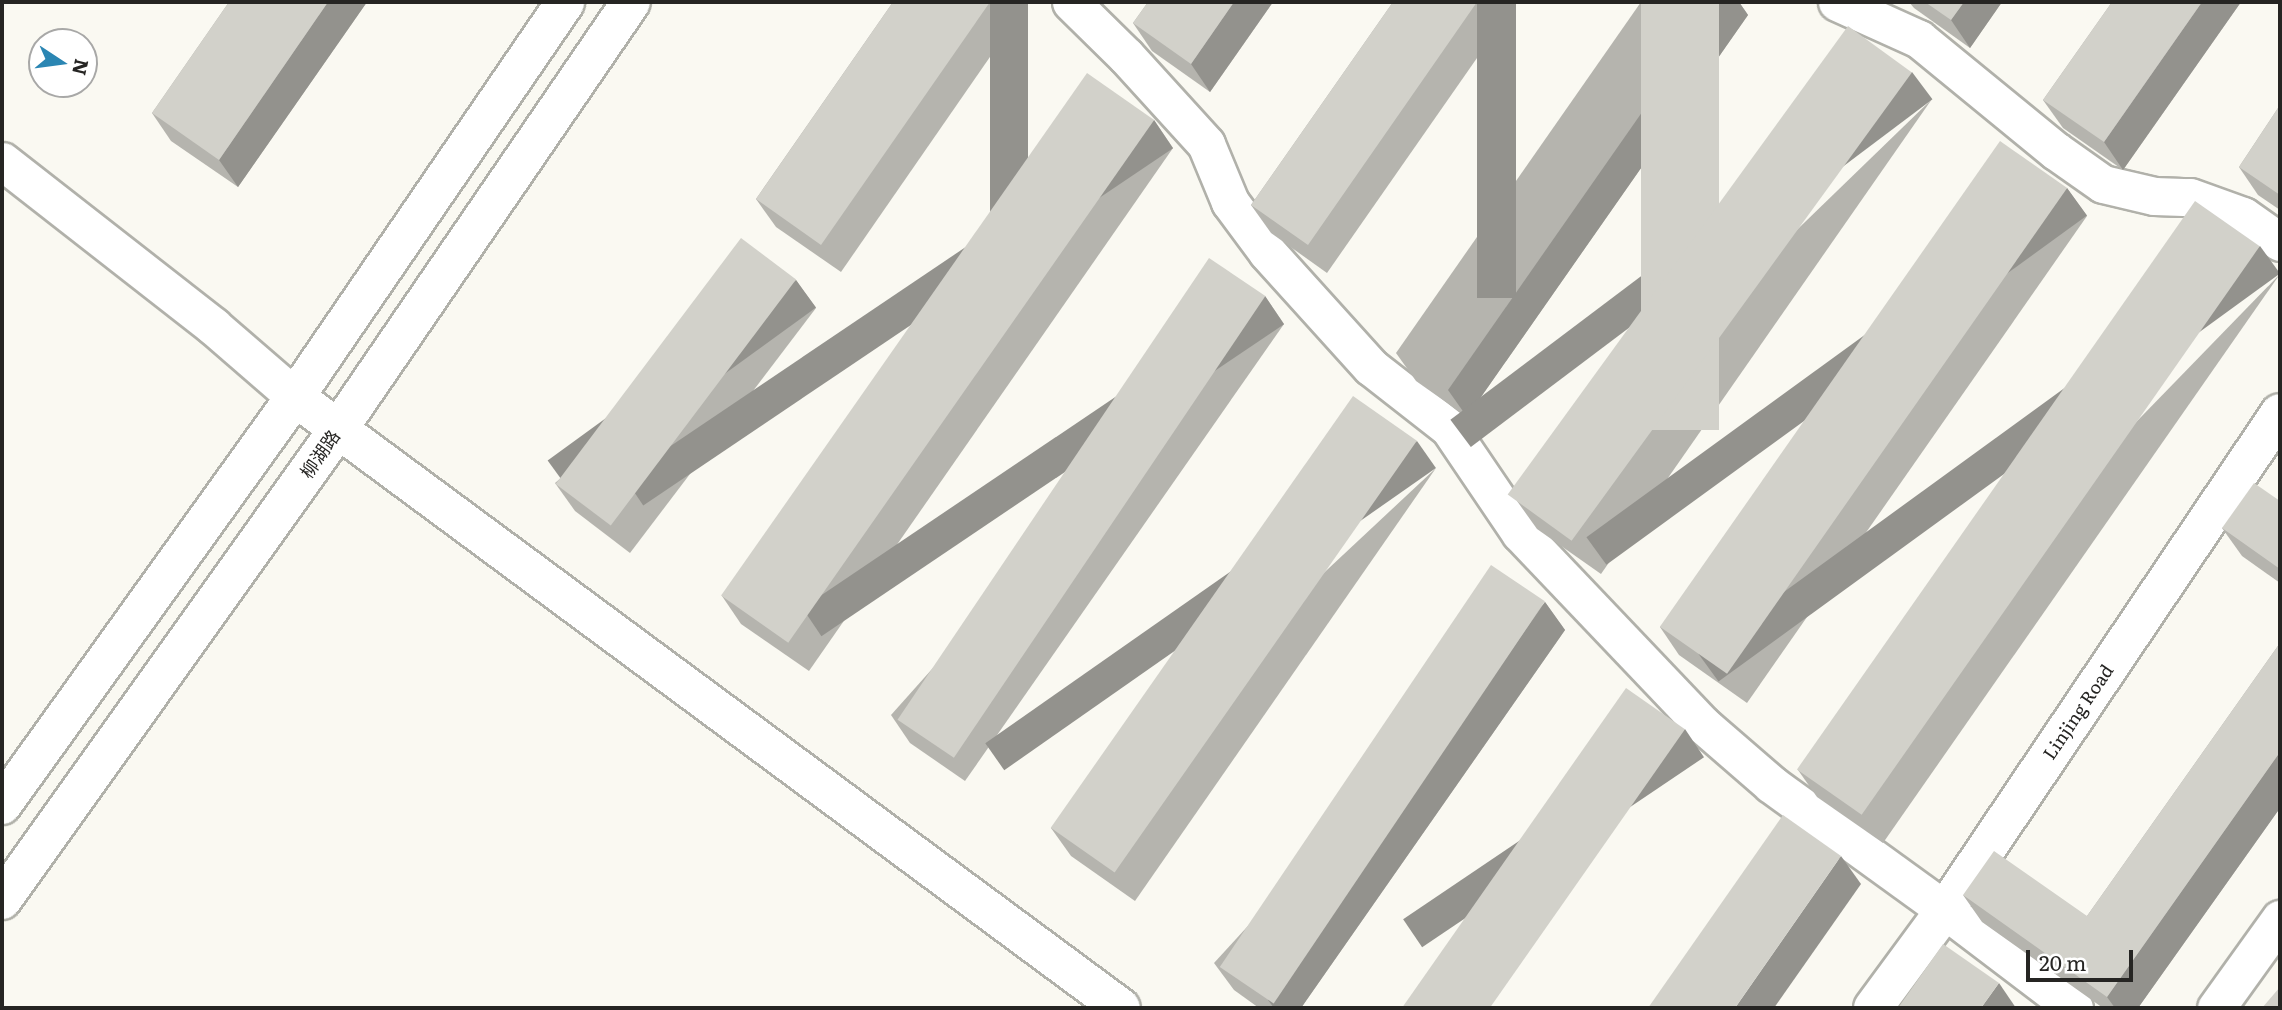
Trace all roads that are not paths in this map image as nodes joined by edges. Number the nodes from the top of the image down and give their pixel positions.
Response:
1 (565, 2) edge
2 (631, 2) edge
3 (1071, 2) edge
4 (1837, 2) edge
5 (2, 161) edge
6 (2280, 242) edge
7 (295, 397) junction
8 (2280, 413) edge
9 (339, 428) junction
10 (2, 805) edge
11 (2, 900) edge
12 (1945, 910) junction
13 (2280, 919) edge
14 (1121, 1008) edge
15 (1873, 1008) edge
16 (2074, 1008) edge
17 (2216, 1008) edge

1 - 7 main road
2 - 9 main road, 柳湖路
3 - 12 street
4 - 6 street
5 - 7 street
7 - 9 main road
7 - 10 main road
8 - 12 main road, Linjing Road
9 - 11 main road, 柳湖路
9 - 14 main road
12 - 15 main road, Linjing Road
12 - 16 street
13 - 17 street

